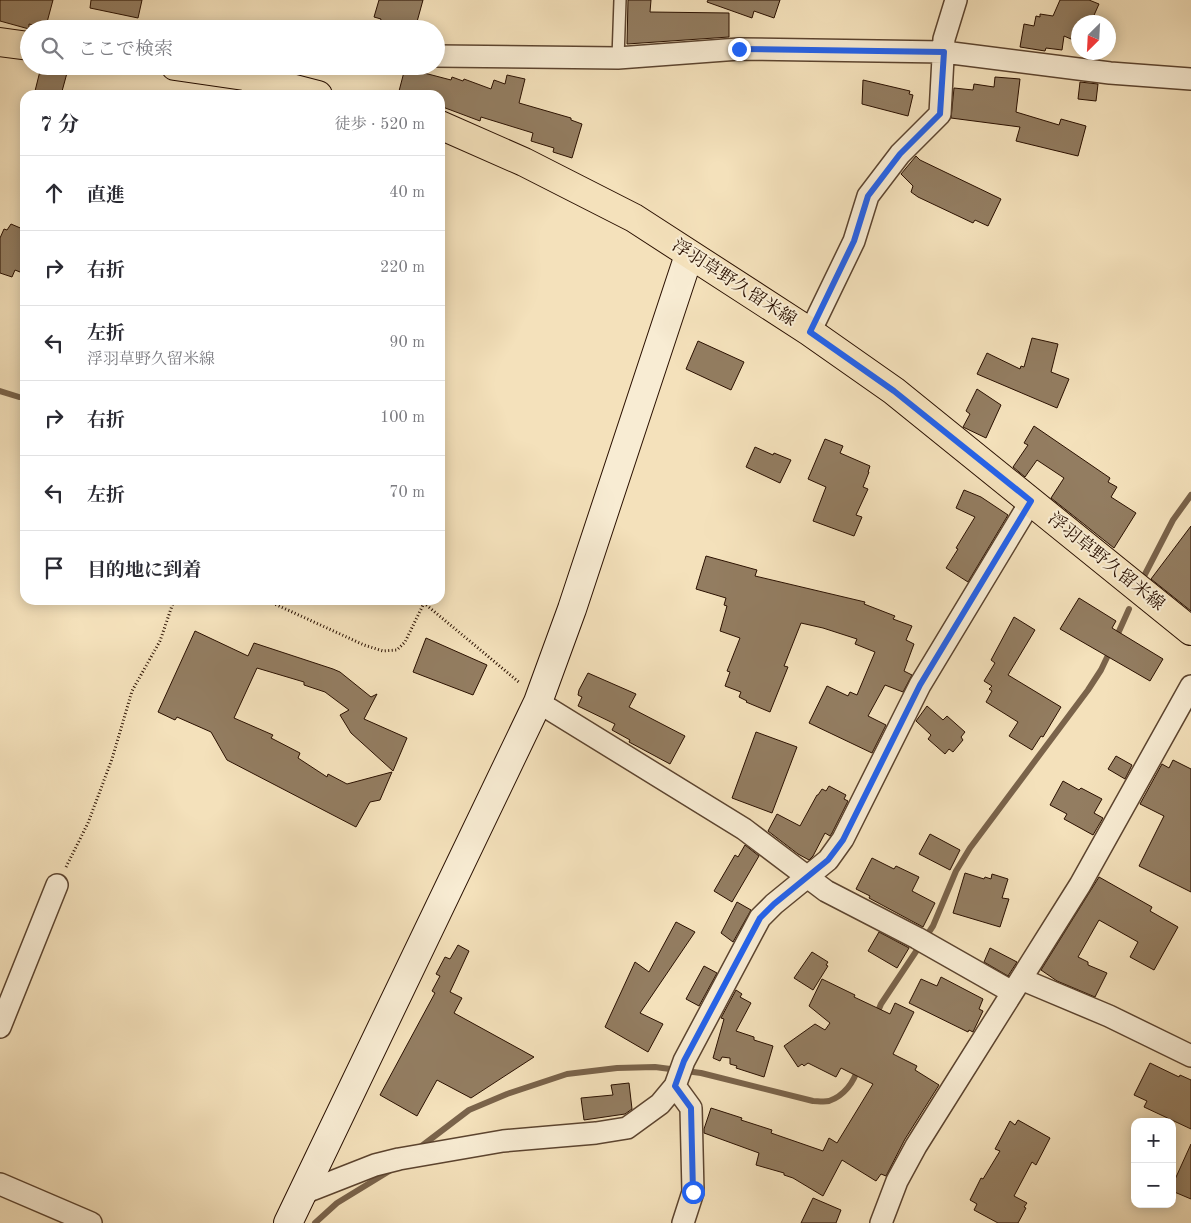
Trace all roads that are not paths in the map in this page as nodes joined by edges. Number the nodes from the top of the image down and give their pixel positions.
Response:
1 (620, 0) edge
2 (956, 0) edge
3 (0, 42) edge
4 (20, 45) edge
5 (944, 52) junction
6 (445, 56) edge
7 (618, 58) junction
8 (263, 75) edge
9 (1191, 79) edge
10 (304, 90) edge
11 (445, 127) edge
12 (689, 255) junction
13 (810, 332) junction
14 (1031, 501) junction
15 (1191, 631) edge
16 (1191, 686) edge
17 (538, 702) junction
18 (808, 878) junction
19 (57, 885) road end
20 (1017, 985) junction
21 (0, 1027) edge
22 (1191, 1056) edge
23 (679, 1075) junction
24 (0, 1184) edge
25 (301, 1194) junction
26 (91, 1223) edge
27 (288, 1223) edge
28 (683, 1223) edge
29 (881, 1223) edge

1 - 7 lane
2 - 5 street
3 - 4 main road
5 - 7 street
5 - 9 street
5 - 13 street
6 - 7 street
8 - 10 main road
11 - 12 main road, 浮羽草野久留米線
12 - 13 main road, 浮羽草野久留米線
12 - 17 street
13 - 14 main road, 浮羽草野久留米線
14 - 15 main road, 浮羽草野久留米線
14 - 18 street
16 - 20 street
17 - 18 street
17 - 25 street
18 - 20 street
18 - 23 street
19 - 21 street
20 - 22 street
20 - 29 street
23 - 25 street
23 - 28 street
24 - 26 street
25 - 27 street

